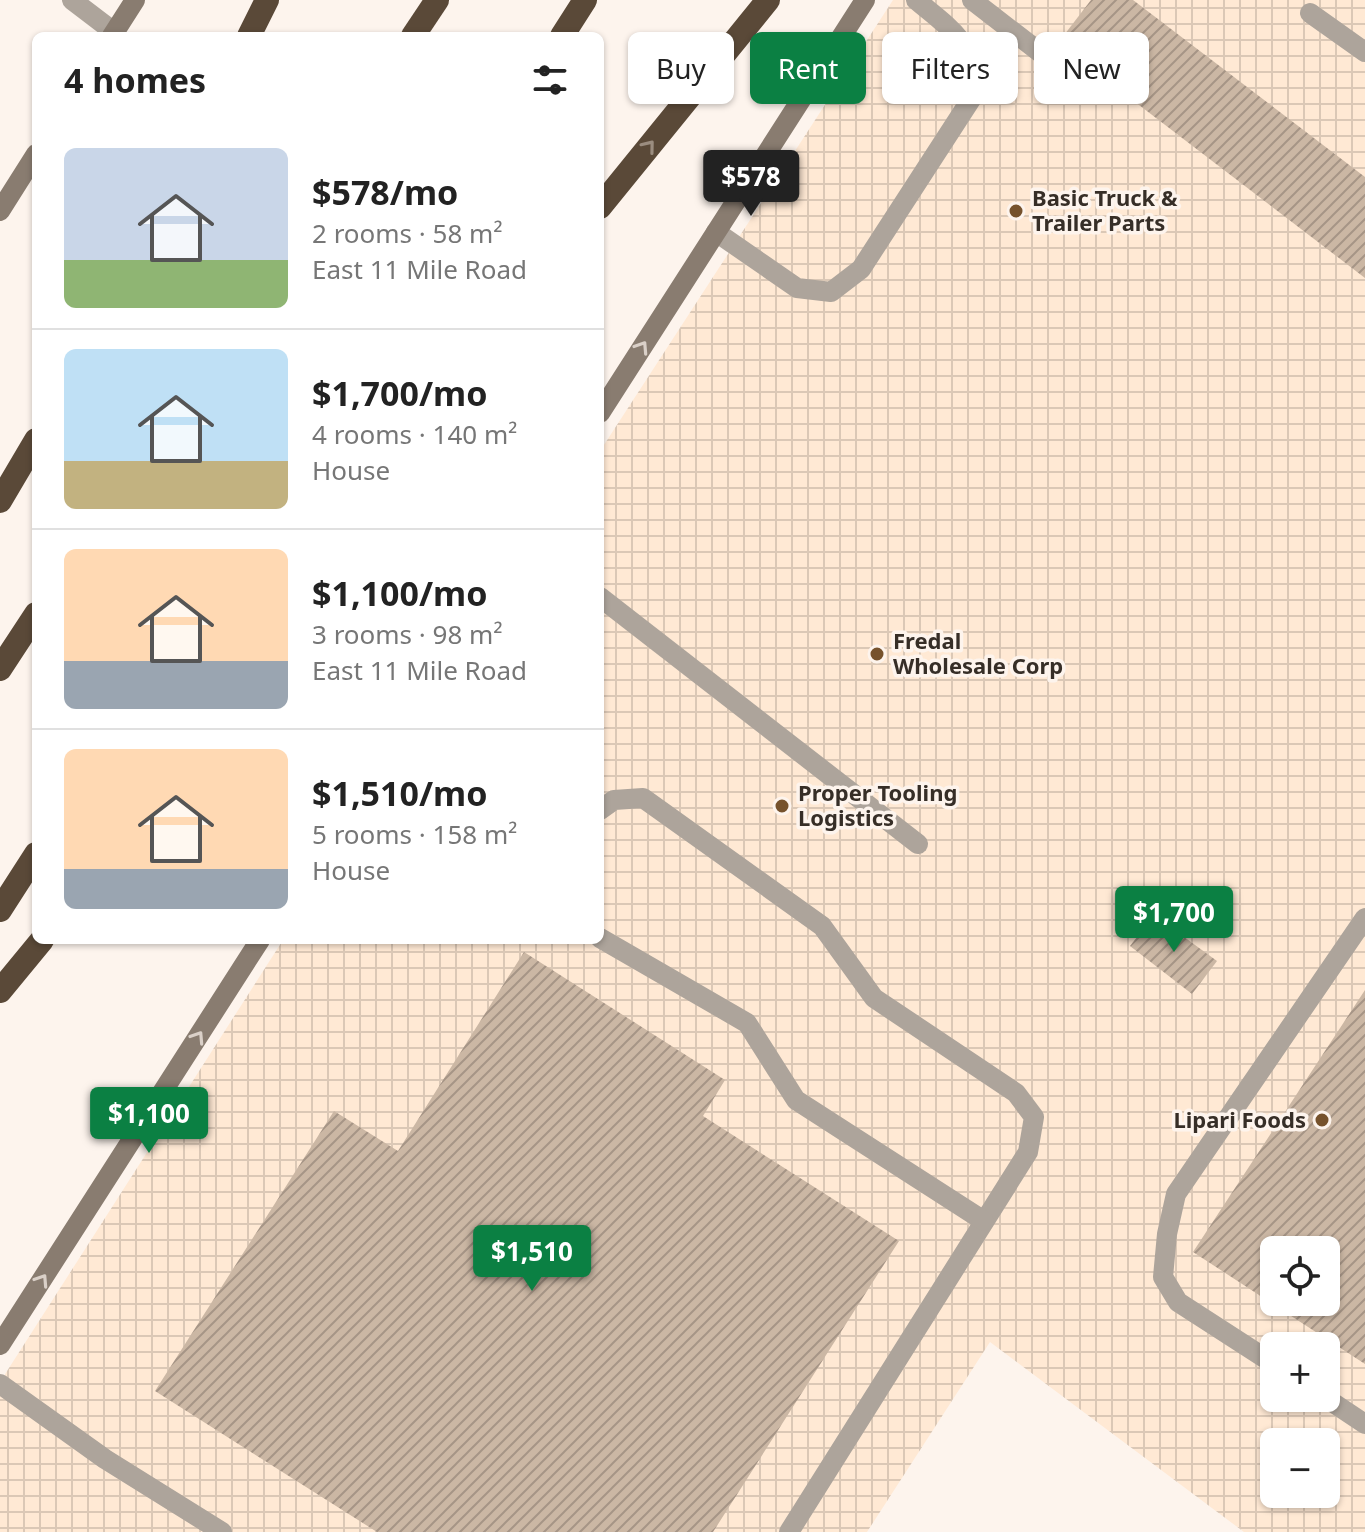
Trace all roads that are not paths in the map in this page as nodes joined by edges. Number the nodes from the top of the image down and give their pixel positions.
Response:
1 (72, 0) edge
2 (135, 0) edge
3 (267, 0) edge
4 (437, 0) edge
5 (585, 0) edge
6 (768, 0) edge
7 (865, 0) edge
8 (916, 0) edge
9 (972, 0) edge
10 (1310, 13) dead end
11 (111, 32) edge
12 (114, 32) edge
13 (251, 32) edge
14 (416, 32) edge
15 (565, 32) edge
16 (1034, 48) edge
17 (1365, 52) edge
18 (32, 160) edge
19 (604, 202) edge
20 (0, 211) edge
21 (716, 232) junction
22 (604, 407) edge
23 (32, 447) edge
24 (0, 501) edge
25 (604, 600) edge
26 (32, 620) edge
27 (0, 669) edge
28 (604, 807) edge
29 (918, 844) dead end
30 (32, 860) edge
31 (0, 910) edge
32 (1365, 918) edge
33 (604, 940) edge
34 (39, 944) edge
35 (257, 944) edge
36 (0, 991) edge
37 (984, 1221) junction
38 (0, 1345) edge
39 (1260, 1355) edge
40 (0, 1384) edge
41 (1340, 1407) edge
42 (1365, 1424) edge
43 (222, 1532) edge
44 (789, 1532) edge

1 - 11 street
2 - 12 main road
3 - 13 highway
4 - 14 highway
5 - 15 highway
19 -> 6 highway
7 - 21 main road
8 - 21 street
9 - 16 street
10 - 17 street
18 - 20 main road
22 -> 21 main road
23 - 24 highway
25 - 29 street
26 - 27 highway
28 - 37 street
30 - 31 highway
32 - 39 street
33 - 37 street
34 - 36 highway
38 -> 35 main road
37 - 44 street
40 - 43 street
41 - 42 street

